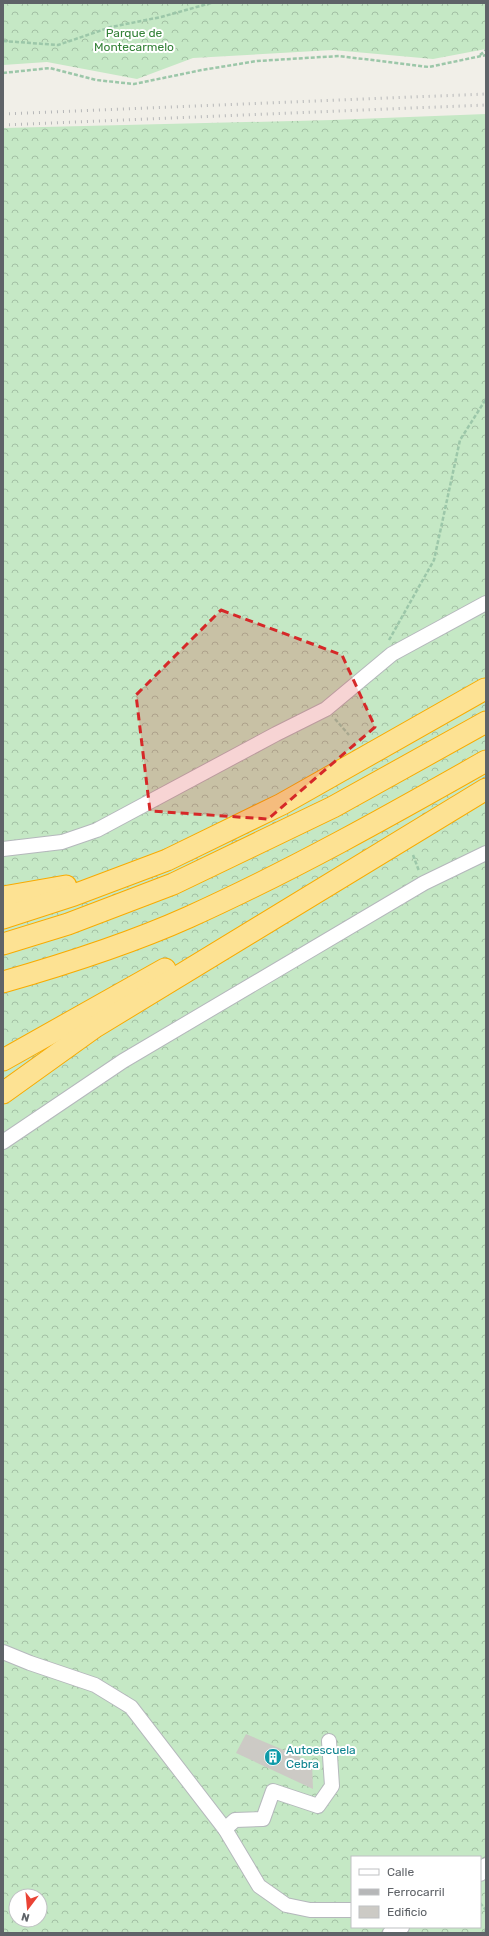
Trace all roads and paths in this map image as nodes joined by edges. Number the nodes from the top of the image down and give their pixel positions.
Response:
1 (211, 3) edge
2 (3, 41) edge
3 (486, 50) edge
4 (486, 55) edge
5 (479, 56) junction
6 (3, 73) edge
7 (486, 399) edge
8 (486, 603) edge
9 (386, 646) dead end
10 (486, 689) edge
11 (326, 709) junction
12 (486, 722) edge
13 (349, 735) dead end
14 (486, 761) edge
15 (486, 785) edge
16 (486, 789) edge
17 (3, 849) edge
18 (486, 853) edge
19 (3, 897) edge
20 (3, 918) edge
21 (3, 944) edge
22 (3, 982) edge
23 (3, 1060) edge
24 (3, 1093) edge
25 (3, 1142) edge
26 (3, 1652) edge
27 (329, 1741) dead end
28 (225, 1829) junction
29 (351, 1910) edge
30 (486, 1930) edge
31 (484, 1933) edge

1 - 2 path
3 - 5 path
4 - 5 path
5 - 6 path
7 - 9 path
8 - 11 street
10 - 19 highway
10 - 20 highway
11 - 13 path
11 - 17 street
12 - 21 highway
14 - 22 highway
15 - 23 highway
16 - 24 highway
18 - 25 street
26 - 28 street
27 - 28 street
28 - 29 street
30 - 31 path

